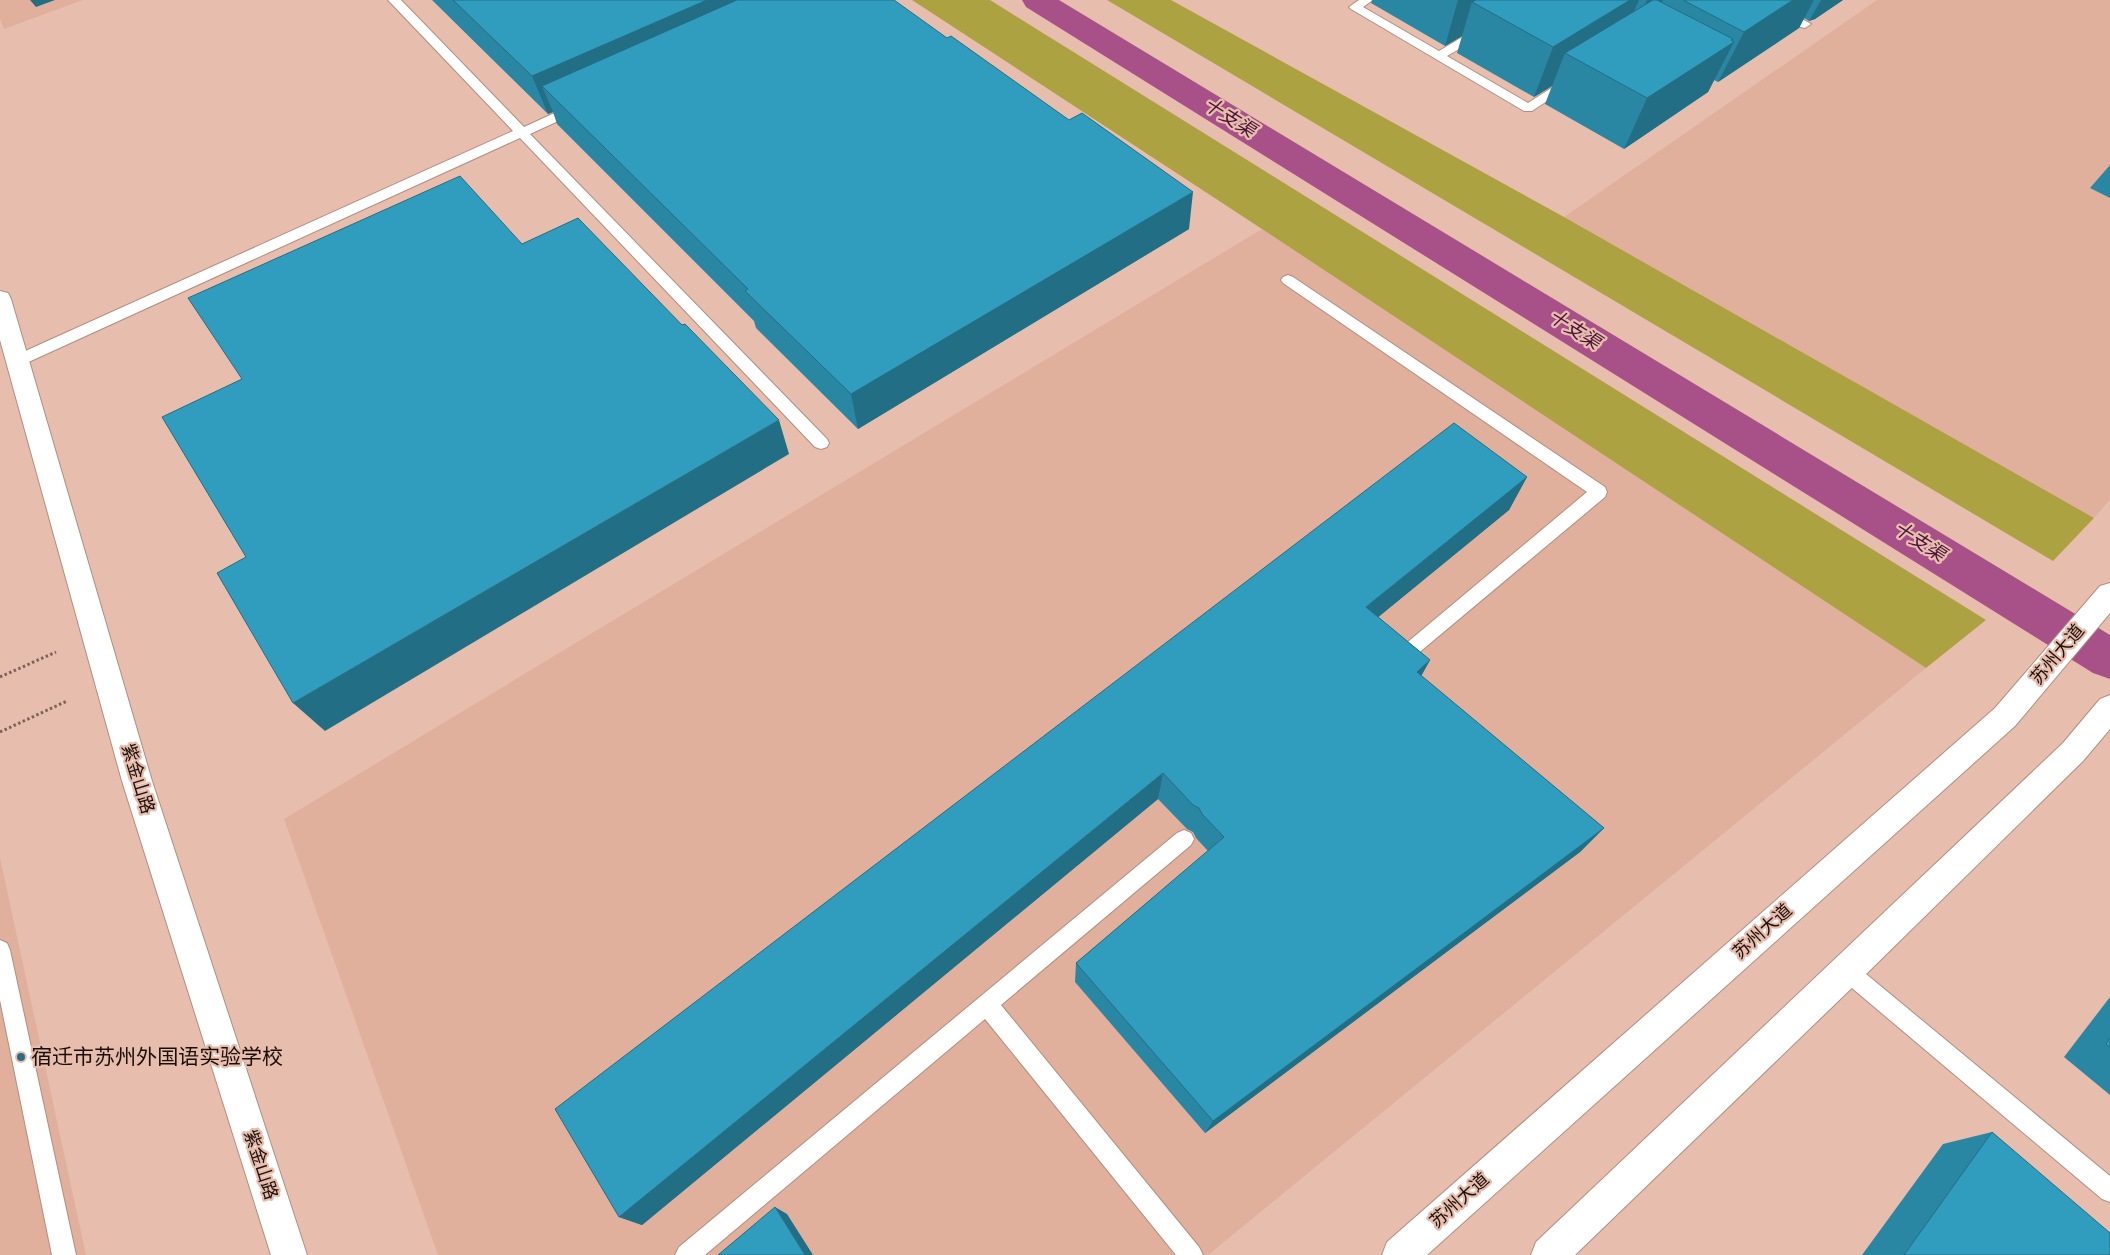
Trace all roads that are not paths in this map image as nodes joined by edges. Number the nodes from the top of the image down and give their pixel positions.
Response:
1 (394, 0) edge
2 (1367, 0) edge
3 (1757, 0) edge
4 (1805, 24) dead end
5 (1487, 28) edge
6 (1438, 56) junction
7 (1576, 78) edge
8 (584, 105) edge
9 (522, 133) junction
10 (1288, 280) dead end
11 (0, 299) edge
12 (17, 361) junction
13 (821, 443) dead end
14 (2110, 594) edge
15 (1398, 661) edge
16 (2110, 708) edge
17 (1184, 839) dead end
18 (0, 950) edge
19 (1847, 971) junction
20 (987, 1004) junction
21 (2110, 1191) edge
22 (64, 1255) edge
23 (289, 1255) edge
24 (687, 1255) edge
25 (1191, 1255) edge
26 (1400, 1255) edge
27 (1548, 1255) edge

1 - 9 lane
2 - 6 lane
3 - 4 lane
5 - 6 lane
6 - 7 lane
8 - 9 lane
9 - 12 lane
9 - 13 lane
10 - 15 lane
11 - 12 street, 紫金山路
12 - 23 street, 紫金山路
14 - 26 street, 苏州大道
16 - 19 street
17 - 20 lane
18 - 22 lane
19 - 21 lane
19 - 27 street
20 - 24 lane
20 - 25 lane

